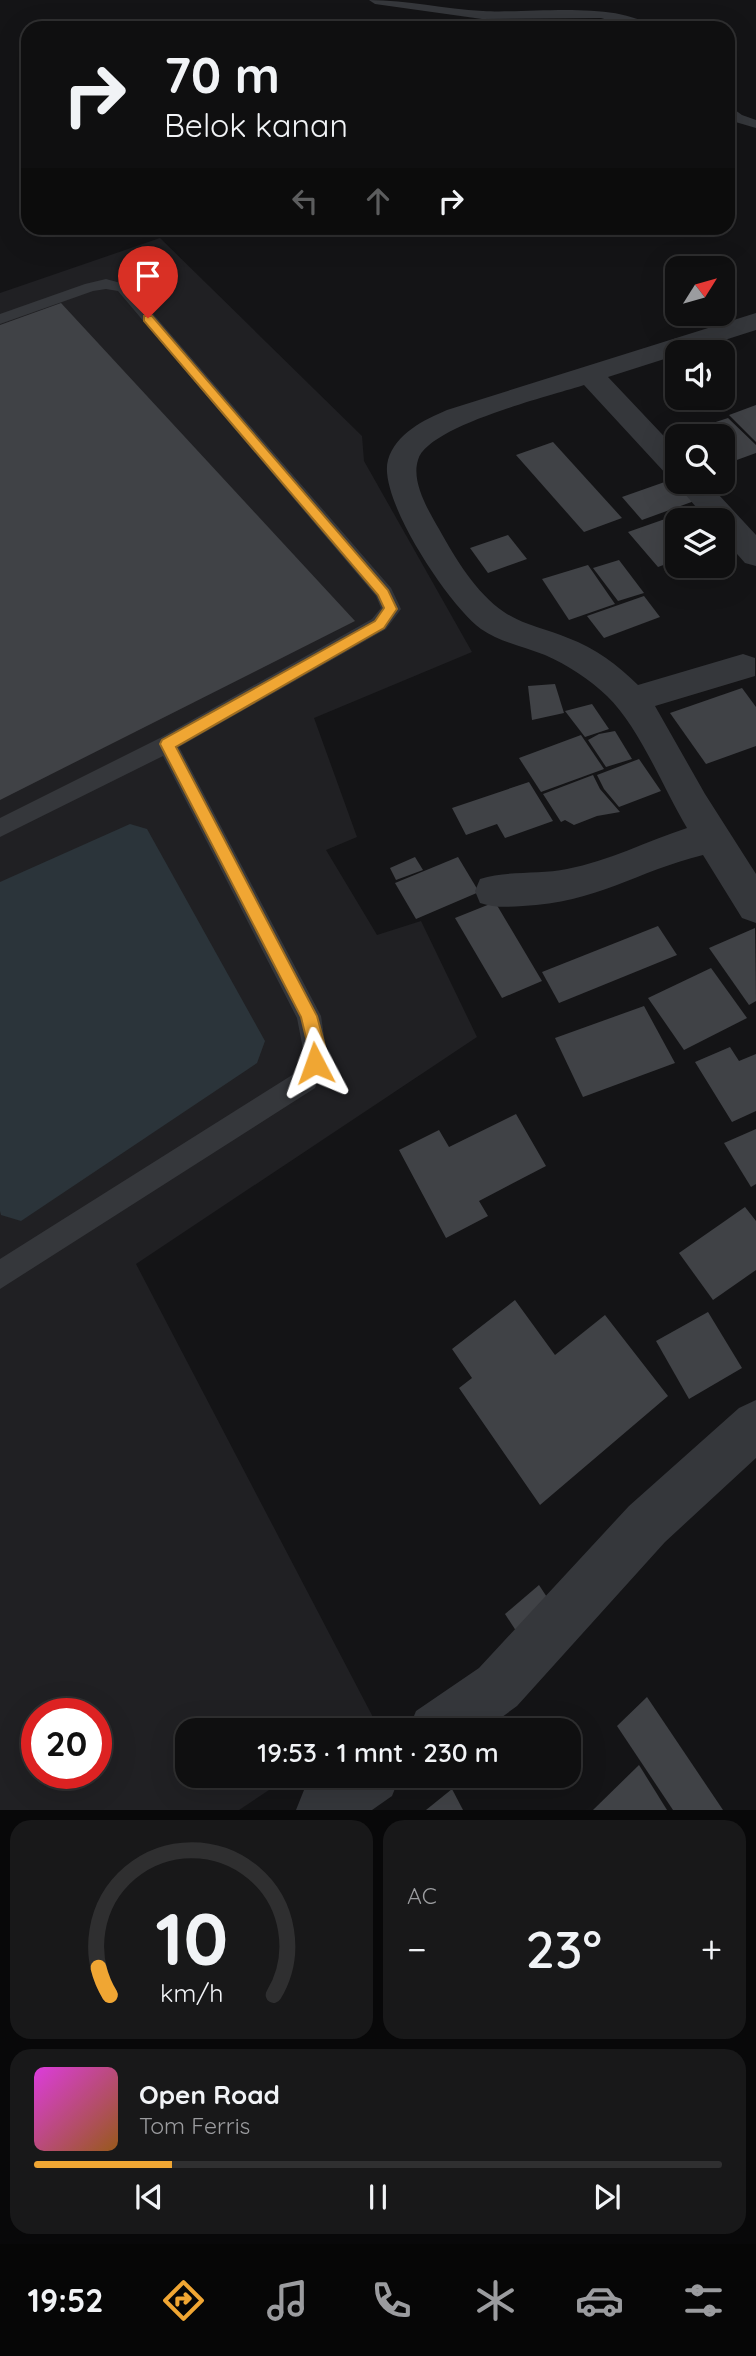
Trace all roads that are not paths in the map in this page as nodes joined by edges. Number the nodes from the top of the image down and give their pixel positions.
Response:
1 (375, 0) edge
2 (624, 21) edge
3 (735, 116) edge
4 (756, 124) edge
5 (0, 319) edge
6 (756, 321) edge
7 (590, 373) junction
8 (665, 455) edge
9 (701, 494) edge
10 (756, 555) edge
11 (743, 667) dead end
12 (632, 700) junction
13 (167, 744) junction
14 (0, 828) edge
15 (711, 838) junction
16 (494, 891) dead end
17 (756, 906) edge
18 (0, 1275) edge
19 (756, 1425) edge
20 (454, 1718) edge
21 (355, 1788) edge
22 (324, 1810) edge

1 - 2 lane
3 - 4 lane
5 - 13 lane
6 - 7 street
7 - 8 street
7 - 12 street
9 - 10 street
11 - 12 street
12 - 15 street
13 - 14 lane
13 - 18 lane
15 - 16 street
15 - 17 street
19 - 20 street
21 - 22 street

